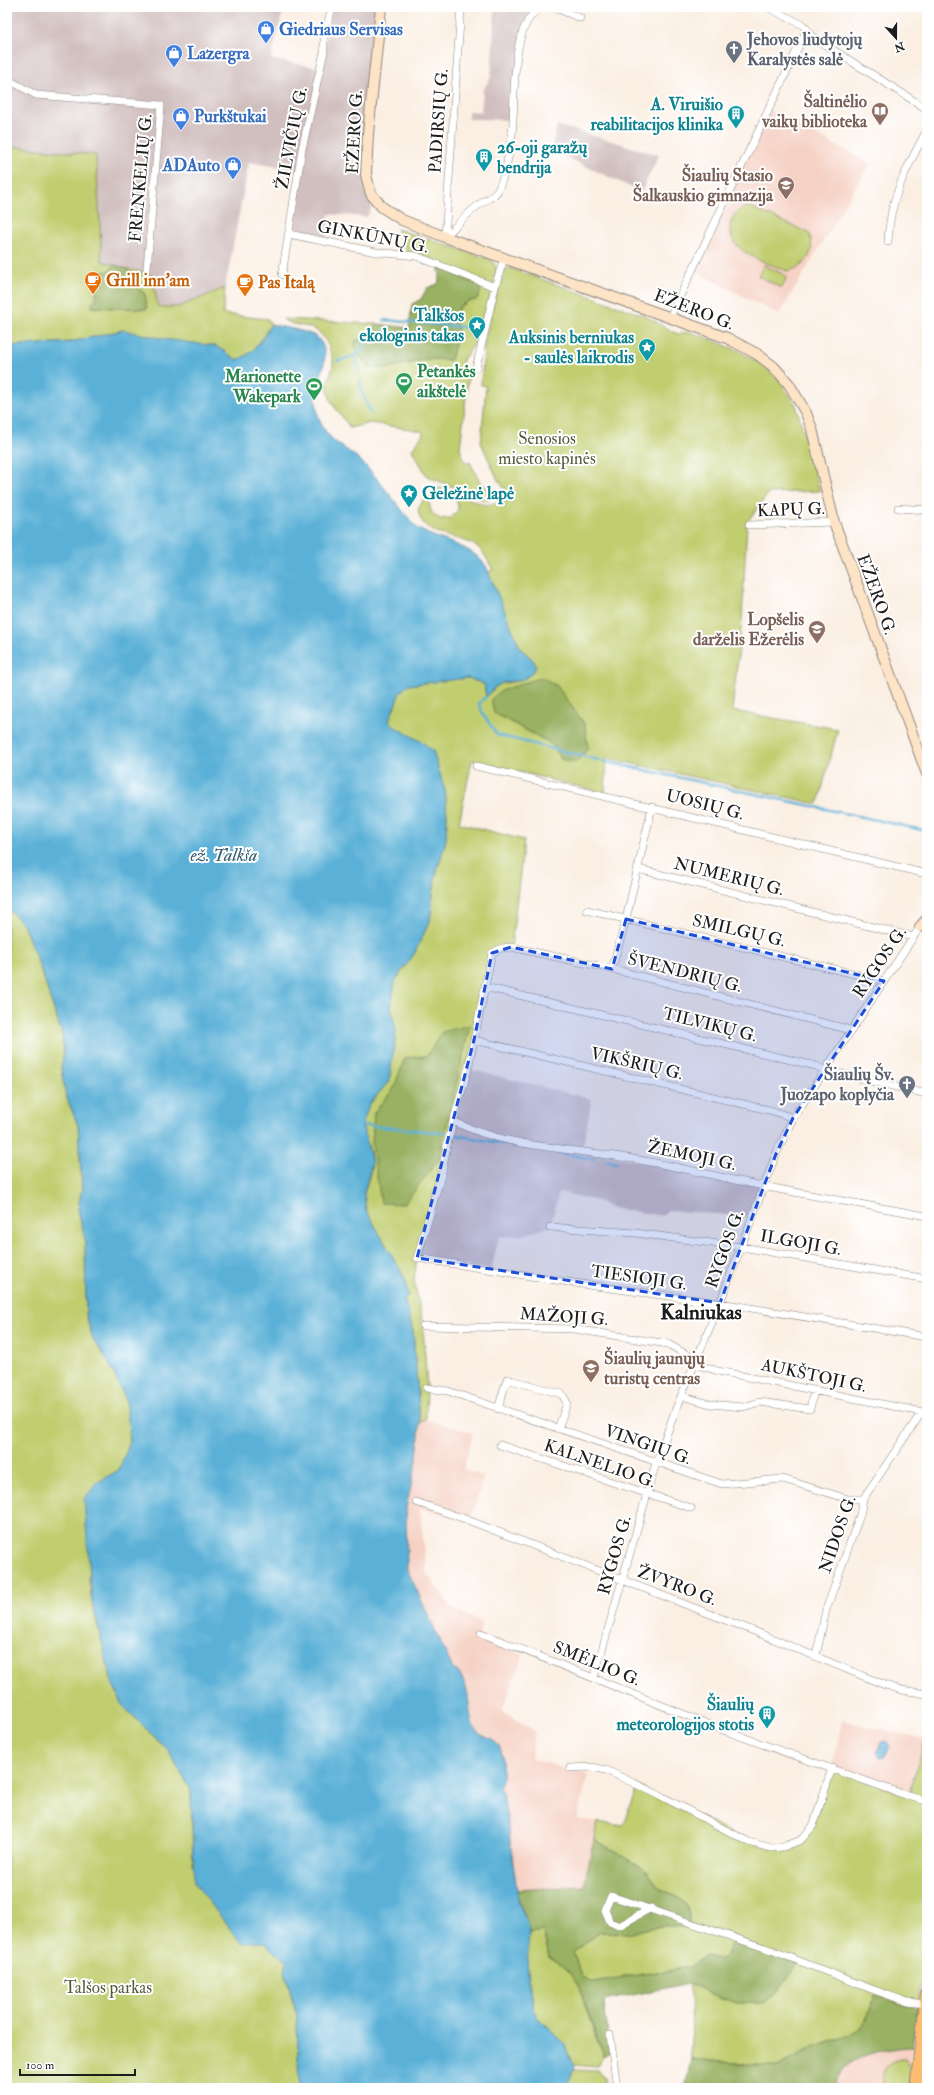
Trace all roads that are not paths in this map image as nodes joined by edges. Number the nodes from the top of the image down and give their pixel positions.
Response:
1 (332, 7) edge
2 (380, 7) edge
3 (461, 7) edge
4 (542, 7) edge
5 (554, 7) edge
6 (767, 7) edge
7 (580, 18) dead end
8 (807, 29) junction
9 (7, 79) edge
10 (927, 109) edge
11 (927, 130) edge
12 (289, 234) junction
13 (446, 237) junction
14 (888, 242) dead end
15 (504, 258) junction
16 (147, 268) dead end
17 (282, 275) dead end
18 (495, 287) junction
19 (670, 317) junction
20 (476, 368) dead end
21 (898, 508) dead end
22 (927, 510) edge
23 (834, 522) junction
24 (749, 525) dead end
25 (476, 766) dead end
26 (927, 774) edge
27 (652, 807) junction
28 (638, 870) junction
29 (927, 874) edge
30 (586, 910) dead end
31 (927, 918) edge
32 (626, 919) junction
33 (924, 926) edge
34 (914, 937) junction
35 (612, 970) junction
36 (884, 981) junction
37 (485, 986) junction
38 (851, 1030) junction
39 (474, 1040) junction
40 (824, 1070) junction
41 (927, 1094) edge
42 (793, 1118) junction
43 (453, 1121) junction
44 (763, 1186) junction
45 (927, 1216) edge
46 (550, 1227) dead end
47 (742, 1247) junction
48 (927, 1279) edge
49 (720, 1303) junction
50 (423, 1326) dead end
51 (927, 1336) edge
52 (695, 1364) junction
53 (427, 1388) dead end
54 (814, 1391) junction
55 (681, 1396) junction
56 (498, 1409) junction
57 (925, 1413) edge
58 (558, 1429) junction
59 (500, 1445) dead end
60 (656, 1463) junction
61 (647, 1494) junction
62 (863, 1499) junction
63 (416, 1502) dead end
64 (690, 1508) dead end
65 (623, 1580) junction
66 (481, 1633) dead end
67 (816, 1656) junction
68 (594, 1678) junction
69 (927, 1694) edge
70 (570, 1768) dead end
71 (832, 1768) junction
72 (927, 1801) edge
73 (651, 1908) junction
74 (926, 1998) edge
75 (610, 2035) dead end
76 (617, 2088) edge
77 (916, 2088) edge

1 - 12 street, ŽILVIČIŲ G.
2 - 13 main road, EŽERO G.
3 - 13 street, PADIRSIŲ G.
4 - 13 street, GINKŪNŲ G.
5 - 7 street
6 - 8 street
8 - 10 street
8 - 19 street
9 - 16 street, FRENKELIŲ G.
11 - 14 street
12 - 17 street, ŽILVIČIŲ G.
12 - 18 street, GINKŪNŲ G.
13 - 15 main road, EŽERO G.
15 - 18 street
15 - 19 main road, EŽERO G.
18 - 20 street
19 - 23 main road, EŽERO G.
21 - 22 street
23 - 24 street, KAPŲ G.
23 - 26 main road, EŽERO G.
25 - 27 street, UOSIŲ G.
27 - 28 street
27 - 29 street, UOSIŲ G.
28 - 32 street
28 - 34 street, NUMERIŲ G.
30 - 32 street, SMILGŲ G.
31 - 33 main road
32 - 35 street
32 - 36 street, SMILGŲ G.
33 - 34 street, RYGOS G.
34 - 36 street, RYGOS G.
35 - 37 street, ŠVENDRIŲ G.
35 - 38 street, ŠVENDRIŲ G.
36 - 38 street, RYGOS G.
37 - 39 street
37 - 40 street, TILVIKŲ G.
38 - 40 street, RYGOS G.
39 - 42 street, VIKŠRIŲ G.
39 - 43 street
40 - 41 street, TILVIKŲ G.
40 - 42 street, RYGOS G.
42 - 44 street, RYGOS G.
43 - 44 street, ŽEMOJI G.
43 - 49 street, TIESIOJI G.
44 - 45 street, ŽEMOJI G.
44 - 47 street, RYGOS G.
46 - 47 street, ILGOJI G.
47 - 48 street, ILGOJI G.
47 - 49 street, RYGOS G.
49 - 51 street, TIESIOJI G.
49 - 52 street, RYGOS G.
50 - 52 street, MAŽOJI G.
52 - 54 street, AUKŠTOJI G.
52 - 55 street, RYGOS G.
53 - 56 street, VINGIŲ G.
54 - 55 street
54 - 57 street, AUKŠTOJI G.
55 - 60 street, RYGOS G.
56 - 58 street, VINGIŲ G.
56 - 58 street
57 - 62 street, NIDOS G.
58 - 60 street, VINGIŲ G.
59 - 61 street, KALNELIO G.
60 - 61 street, RYGOS G.
60 - 62 street, VINGIŲ G.
61 - 64 street, KALNELIO G.
61 - 65 street, RYGOS G.
62 - 67 street, NIDOS G.
63 - 65 street, ŽVYRO G.
65 - 67 street, ŽVYRO G.
65 - 68 street, RYGOS G.
66 - 68 street, SMĖLIO G.
67 - 69 street, ŽVYRO G.
68 - 71 street, SMĖLIO G.
70 - 71 street
71 - 72 street, SMĖLIO G.
73 - 73 street
73 - 74 street
74 - 77 highway
75 - 76 street

